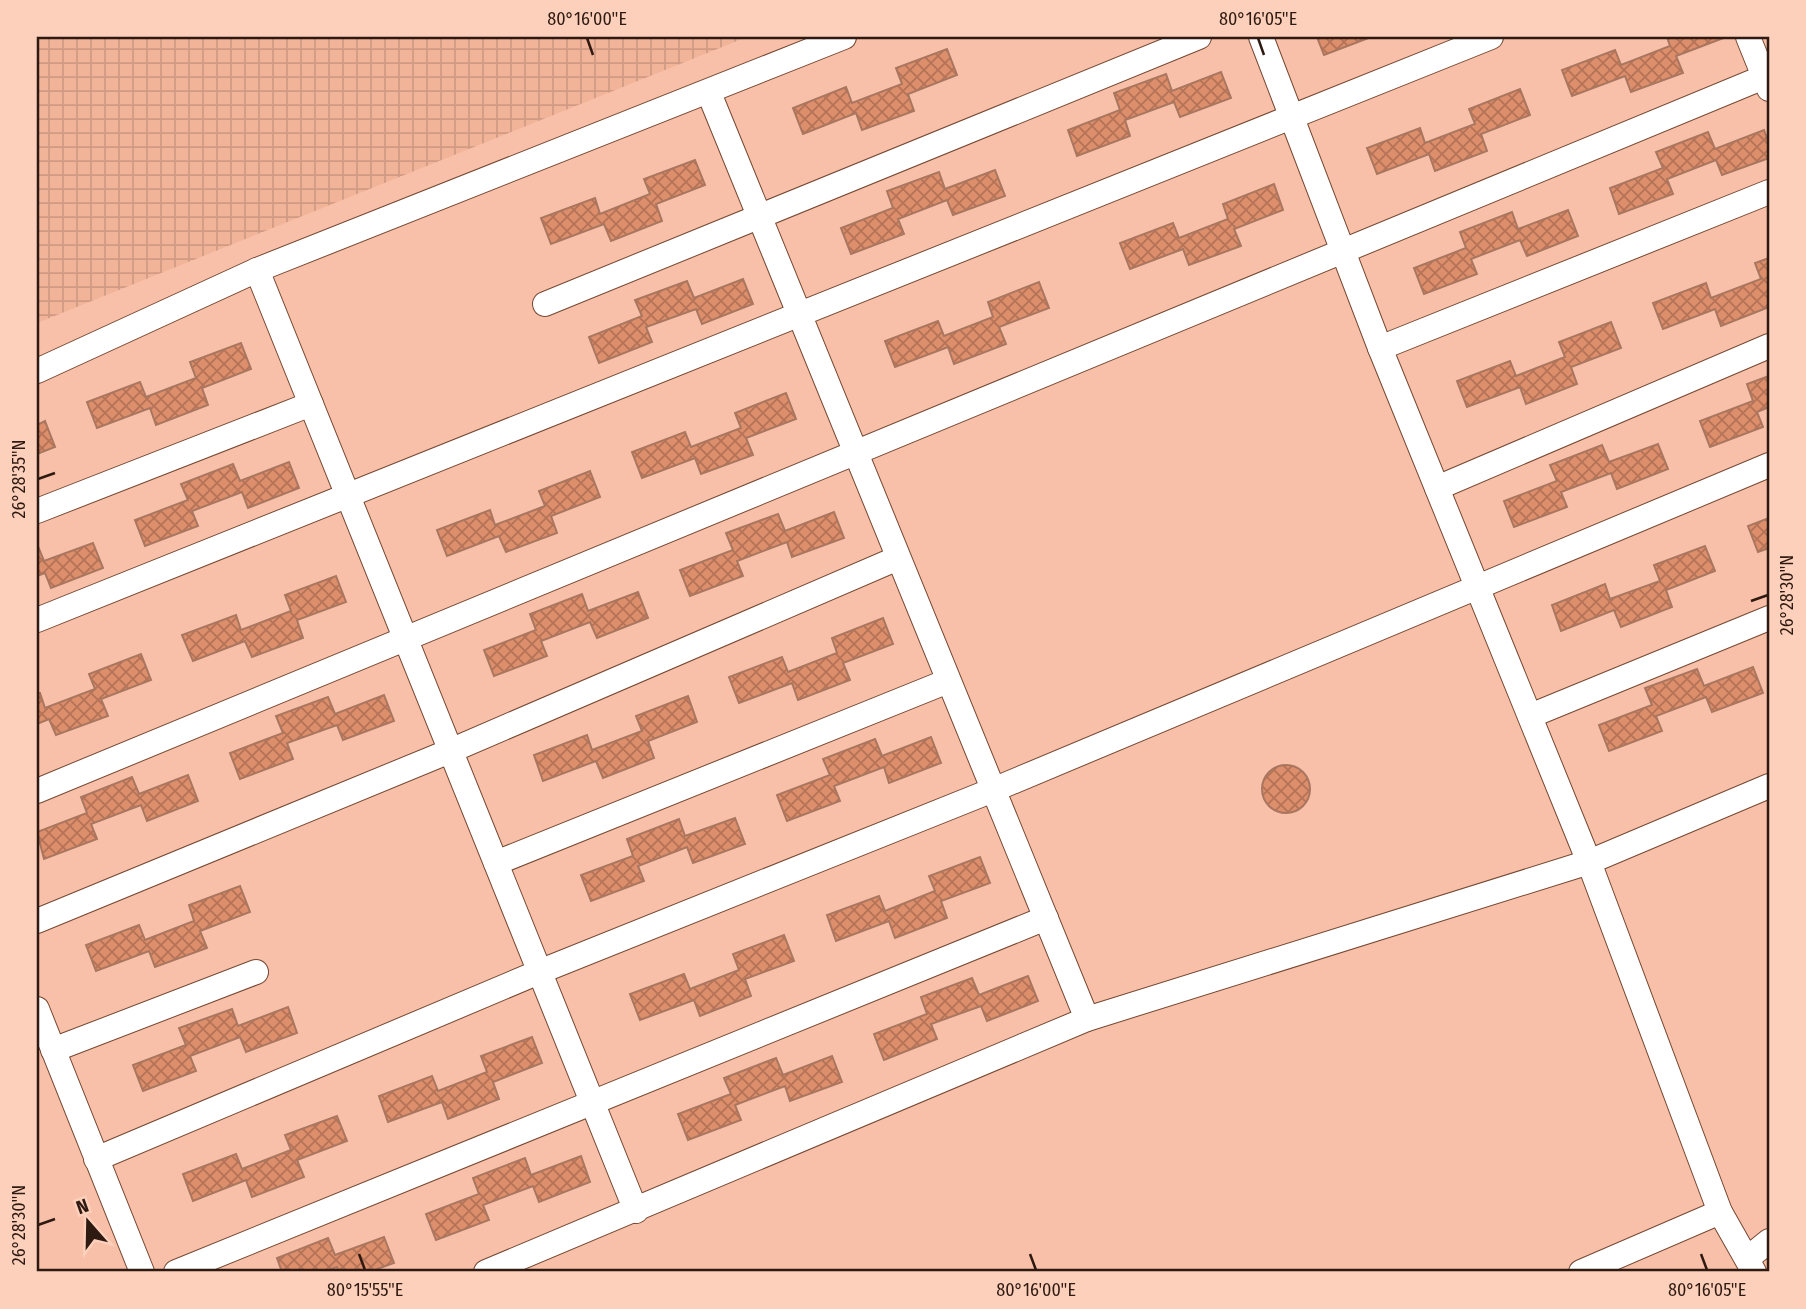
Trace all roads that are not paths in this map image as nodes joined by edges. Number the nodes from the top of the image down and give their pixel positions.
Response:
1 (844, 37) edge
2 (1199, 37) edge
3 (1261, 37) edge
4 (1490, 37) edge
5 (1748, 37) edge
6 (1767, 83) edge
7 (709, 93) junction
8 (1293, 116) junction
9 (1769, 192) edge
10 (759, 216) junction
11 (1344, 251) junction
12 (257, 270) junction
13 (545, 304) dead end
14 (799, 314) junction
15 (1769, 346) edge
16 (1380, 348) junction
17 (37, 371) edge
18 (311, 404) junction
19 (856, 453) junction
20 (1769, 465) edge
21 (1437, 488) junction
22 (348, 495) junction
23 (37, 511) edge
24 (898, 558) junction
25 (1478, 587) junction
26 (1769, 618) edge
27 (37, 620) edge
28 (405, 639) junction
29 (948, 681) junction
30 (1530, 716) junction
31 (450, 751) junction
32 (1769, 786) edge
33 (993, 790) junction
34 (37, 791) edge
35 (1589, 862) junction
36 (495, 863) junction
37 (1045, 918) junction
38 (37, 921) edge
39 (257, 972) dead end
40 (539, 972) junction
41 (37, 1009) edge
42 (1087, 1019) junction
43 (53, 1050) junction
44 (592, 1103) junction
45 (96, 1158) junction
46 (636, 1211) junction
47 (1720, 1212) junction
48 (1769, 1241) edge
49 (1751, 1265) edge
50 (142, 1272) edge
51 (176, 1272) edge
52 (486, 1272) edge
53 (1581, 1272) edge

1 - 7 street
2 - 10 street
3 - 8 street
4 - 8 street
5 - 6 street
6 - 11 street
7 - 10 street
7 - 12 street
8 - 11 street
8 - 14 street
9 - 16 street
10 - 13 street
10 - 14 street
11 - 16 street
11 - 19 street
12 - 17 street
12 - 18 street
14 - 19 street
14 - 22 street
15 - 21 street
16 - 21 street
18 - 22 street
18 - 23 street
19 - 24 street
19 - 28 street
20 - 25 street
21 - 25 street
22 - 27 street
22 - 28 street
24 - 29 street
24 - 31 street
25 - 30 street
25 - 33 street
26 - 30 street
28 - 31 street
28 - 34 street
29 - 33 street
29 - 36 street
30 - 35 street
31 - 36 street
31 - 38 street
32 - 35 street
33 - 37 street
33 - 40 street
35 - 42 street
35 - 47 street
36 - 40 street
37 - 42 street
37 - 44 street
39 - 43 street
40 - 44 street
40 - 45 street
41 - 43 street
42 - 46 street
43 - 45 street
44 - 46 street
44 - 51 street
45 - 50 street
46 - 52 street
47 - 49 street
47 - 53 street
48 - 49 street

